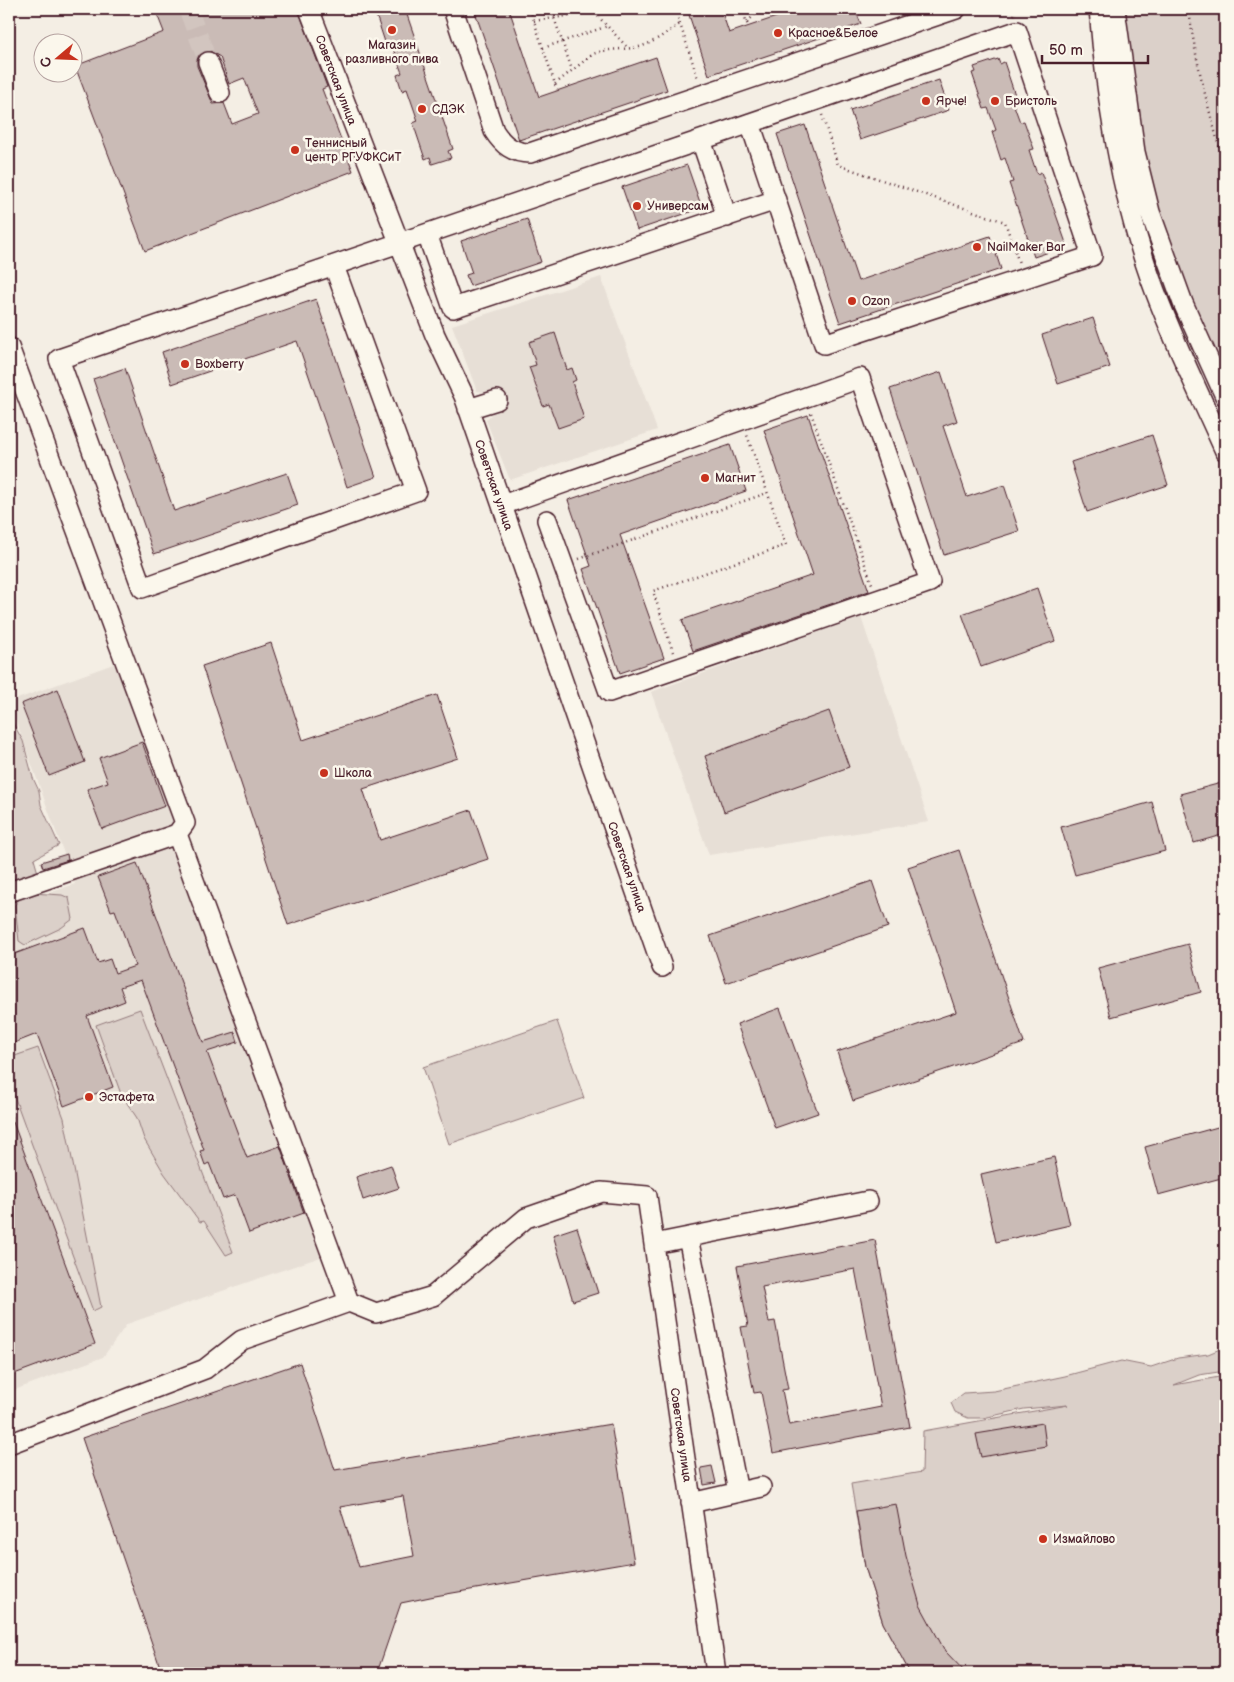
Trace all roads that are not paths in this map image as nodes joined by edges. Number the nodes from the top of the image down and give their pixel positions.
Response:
1 (309, 9) edge
2 (452, 9) edge
3 (956, 9) edge
4 (1099, 9) edge
5 (1115, 9) edge
6 (208, 62) tunnel mouth
7 (220, 93) dead end
8 (750, 123) junction
9 (701, 140) junction
10 (776, 200) junction
11 (727, 217) junction
12 (427, 234) junction
13 (400, 244) junction
14 (334, 266) junction
15 (9, 347) edge
16 (1225, 396) edge
17 (497, 400) dead end
18 (468, 409) junction
19 (1225, 451) edge
20 (502, 504) junction
21 (547, 520) dead end
22 (177, 834) junction
23 (9, 892) edge
24 (662, 967) dead end
25 (868, 1202) dead end
26 (688, 1237) junction
27 (654, 1244) junction
28 (349, 1302) junction
29 (9, 1444) edge
30 (761, 1487) dead end
31 (738, 1492) junction
32 (691, 1503) junction
33 (716, 1673) edge

1 - 13 street, Советская улица
2 - 3 street
4 - 19 street
5 - 16 street
6 - 7 street
8 - 9 street
8 - 10 street
8 - 10 street
9 - 11 street
9 - 12 street
10 - 11 street
11 - 12 street
12 - 13 street
13 - 14 street
13 - 18 street, Советская улица
14 - 14 street
15 - 22 street
17 - 18 street
18 - 20 street, Советская улица
20 - 21 street
20 - 24 street, Советская улица
22 - 23 street
22 - 28 street
25 - 26 street
26 - 27 street
26 - 31 street
27 - 28 street, Советская улица
27 - 32 street, Советская улица
28 - 29 street
30 - 31 street
31 - 32 street
32 - 33 street, Советская улица

